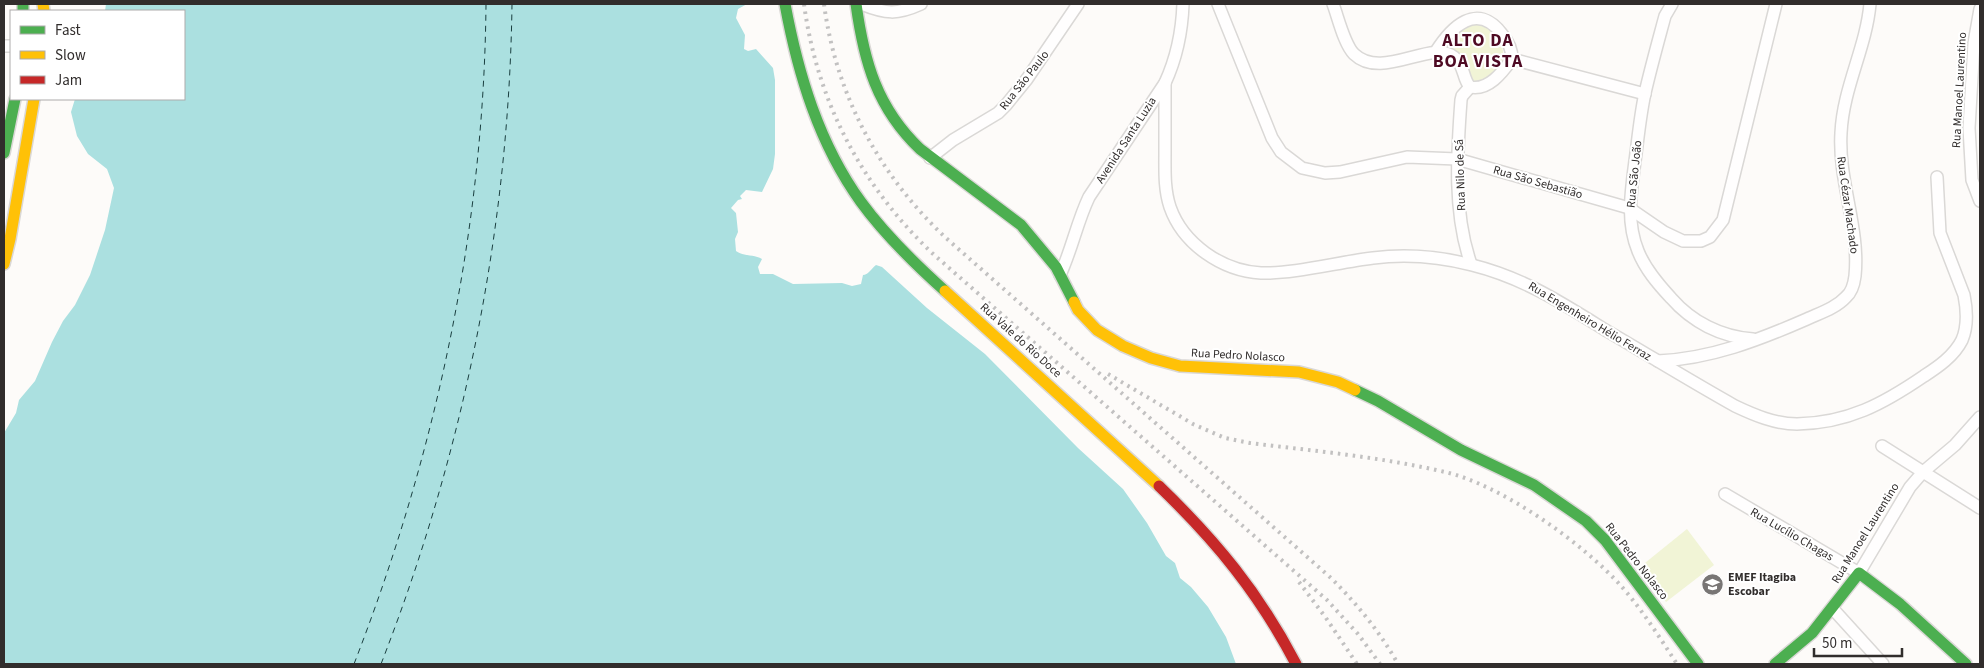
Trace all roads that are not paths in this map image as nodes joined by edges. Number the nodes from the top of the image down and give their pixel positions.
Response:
1 (785, 4) edge
2 (856, 4) edge
3 (861, 4) edge
4 (921, 4) edge
5 (1078, 4) edge
6 (1183, 4) edge
7 (1218, 4) edge
8 (1333, 4) edge
9 (1672, 4) edge
10 (1776, 4) edge
11 (1870, 4) edge
12 (1980, 9) edge
13 (1977, 43) edge
14 (1435, 53) junction
15 (1512, 59) junction
16 (1165, 83) junction
17 (1470, 87) junction
18 (1645, 94) junction
19 (15, 100) edge
20 (34, 100) edge
21 (7, 140) junction
22 (26, 144) junction
23 (4, 154) edge
24 (930, 158) junction
25 (1457, 159) junction
26 (1938, 177) dead end
27 (1980, 201) edge
28 (1629, 208) junction
29 (4, 264) edge
30 (1470, 264) junction
31 (1060, 274) junction
32 (1758, 339) junction
33 (1658, 361) junction
34 (1980, 417) edge
35 (1882, 446) dead end
36 (1923, 472) junction
37 (1725, 494) dead end
38 (1980, 508) edge
39 (1859, 573) junction
40 (1833, 608) junction
41 (1296, 664) edge
42 (1698, 664) edge
43 (1775, 664) edge
44 (1883, 664) edge
45 (1966, 664) edge

1 - 41 street, Rua Vale do Rio Doce
2 - 24 street, Rua Pedro Nolasco
3 - 4 street
5 - 24 street, Rua São Paulo
6 - 16 street, Avenida Santa Luzia
7 - 25 street, Rua São Sebastião
8 - 14 street
9 - 18 street, Rua São João
10 - 28 street, Rua São Sebastião
11 - 32 street, Rua Cézar Machado
12 - 13 street, Rua Manoel Laurentino
13 - 27 street, Rua Manoel Laurentino
14 - 15 street
14 - 17 street
15 - 17 street
15 - 18 street
16 - 30 street, Rua Engenheiro Hélio Ferraz
16 - 31 street, Avenida Santa Luzia
17 - 25 street, Rua Nilo de Sá
18 - 28 street, Rua São João
19 - 21 street
20 - 22 street
21 - 22 street
21 - 23 street
22 - 29 street
24 - 31 street, Rua Pedro Nolasco
25 - 28 street, Rua São Sebastião
25 - 30 street, Rua Nilo de Sá
26 - 33 street, Rua Engenheiro Hélio Ferraz
28 - 32 street, Rua São João
30 - 33 street, Rua Engenheiro Hélio Ferraz
31 - 42 street, Rua Pedro Nolasco
32 - 33 street, Rua Cézar Machado
34 - 36 street, Rua Manoel Laurentino
35 - 36 street
36 - 38 street
36 - 39 street, Rua Manoel Laurentino
37 - 39 street, Rua Lucílio Chagas
39 - 40 street, Rua Manoel Laurentino
39 - 45 street
40 - 43 street, Rua Manoel Laurentino
40 - 44 street

